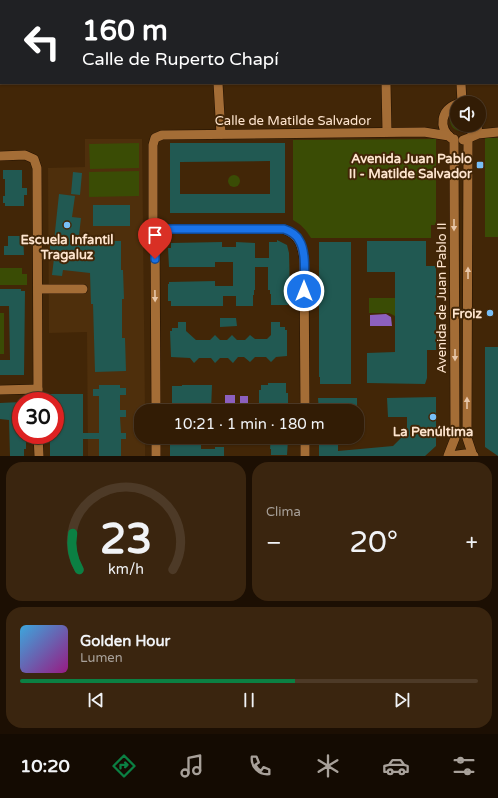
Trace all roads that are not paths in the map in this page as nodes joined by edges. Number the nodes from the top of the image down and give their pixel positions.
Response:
1 (218, 84) edge
2 (386, 84) edge
3 (461, 84) edge
4 (462, 96) edge
5 (450, 108) edge
6 (443, 119) junction
7 (486, 128) edge
8 (498, 131) edge
9 (387, 132) junction
10 (424, 132) junction
11 (475, 132) edge
12 (221, 134) junction
13 (452, 138) junction
14 (470, 138) junction
15 (0, 156) edge
16 (155, 229) junction
17 (38, 289) junction
18 (83, 289) dead end
19 (38, 389) joint
20 (0, 390) edge
21 (156, 404) edge
22 (305, 404) edge
23 (38, 444) edge
24 (156, 444) edge
25 (305, 444) edge
26 (39, 456) edge
27 (156, 456) edge
28 (305, 456) edge
29 (449, 456) edge
30 (473, 456) edge

1 - 12 street
2 - 9 street
3 - 4 street
5 - 6 street
6 - 10 street
6 - 13 street, Avenida de Juan Pablo II
7 - 8 street
8 - 14 street
9 - 10 street, Calle de Matilde Salvador
9 - 12 street, Calle de Matilde Salvador
10 - 13 street, Calle de Matilde Salvador
11 - 14 street
12 - 16 street, Calle de Matilde Salvador
13 - 14 street, Calle de Matilde Salvador
13 -> 29 street, Avenida de Juan Pablo II
30 -> 14 street, Avenida de Juan Pablo II
15 - 17 street
16 -> 21 street
16 - 22 street
17 - 18 street
17 - 19 street
19 - 20 street
23 - 26 street
24 - 27 street
25 - 28 street
29 - 30 street

